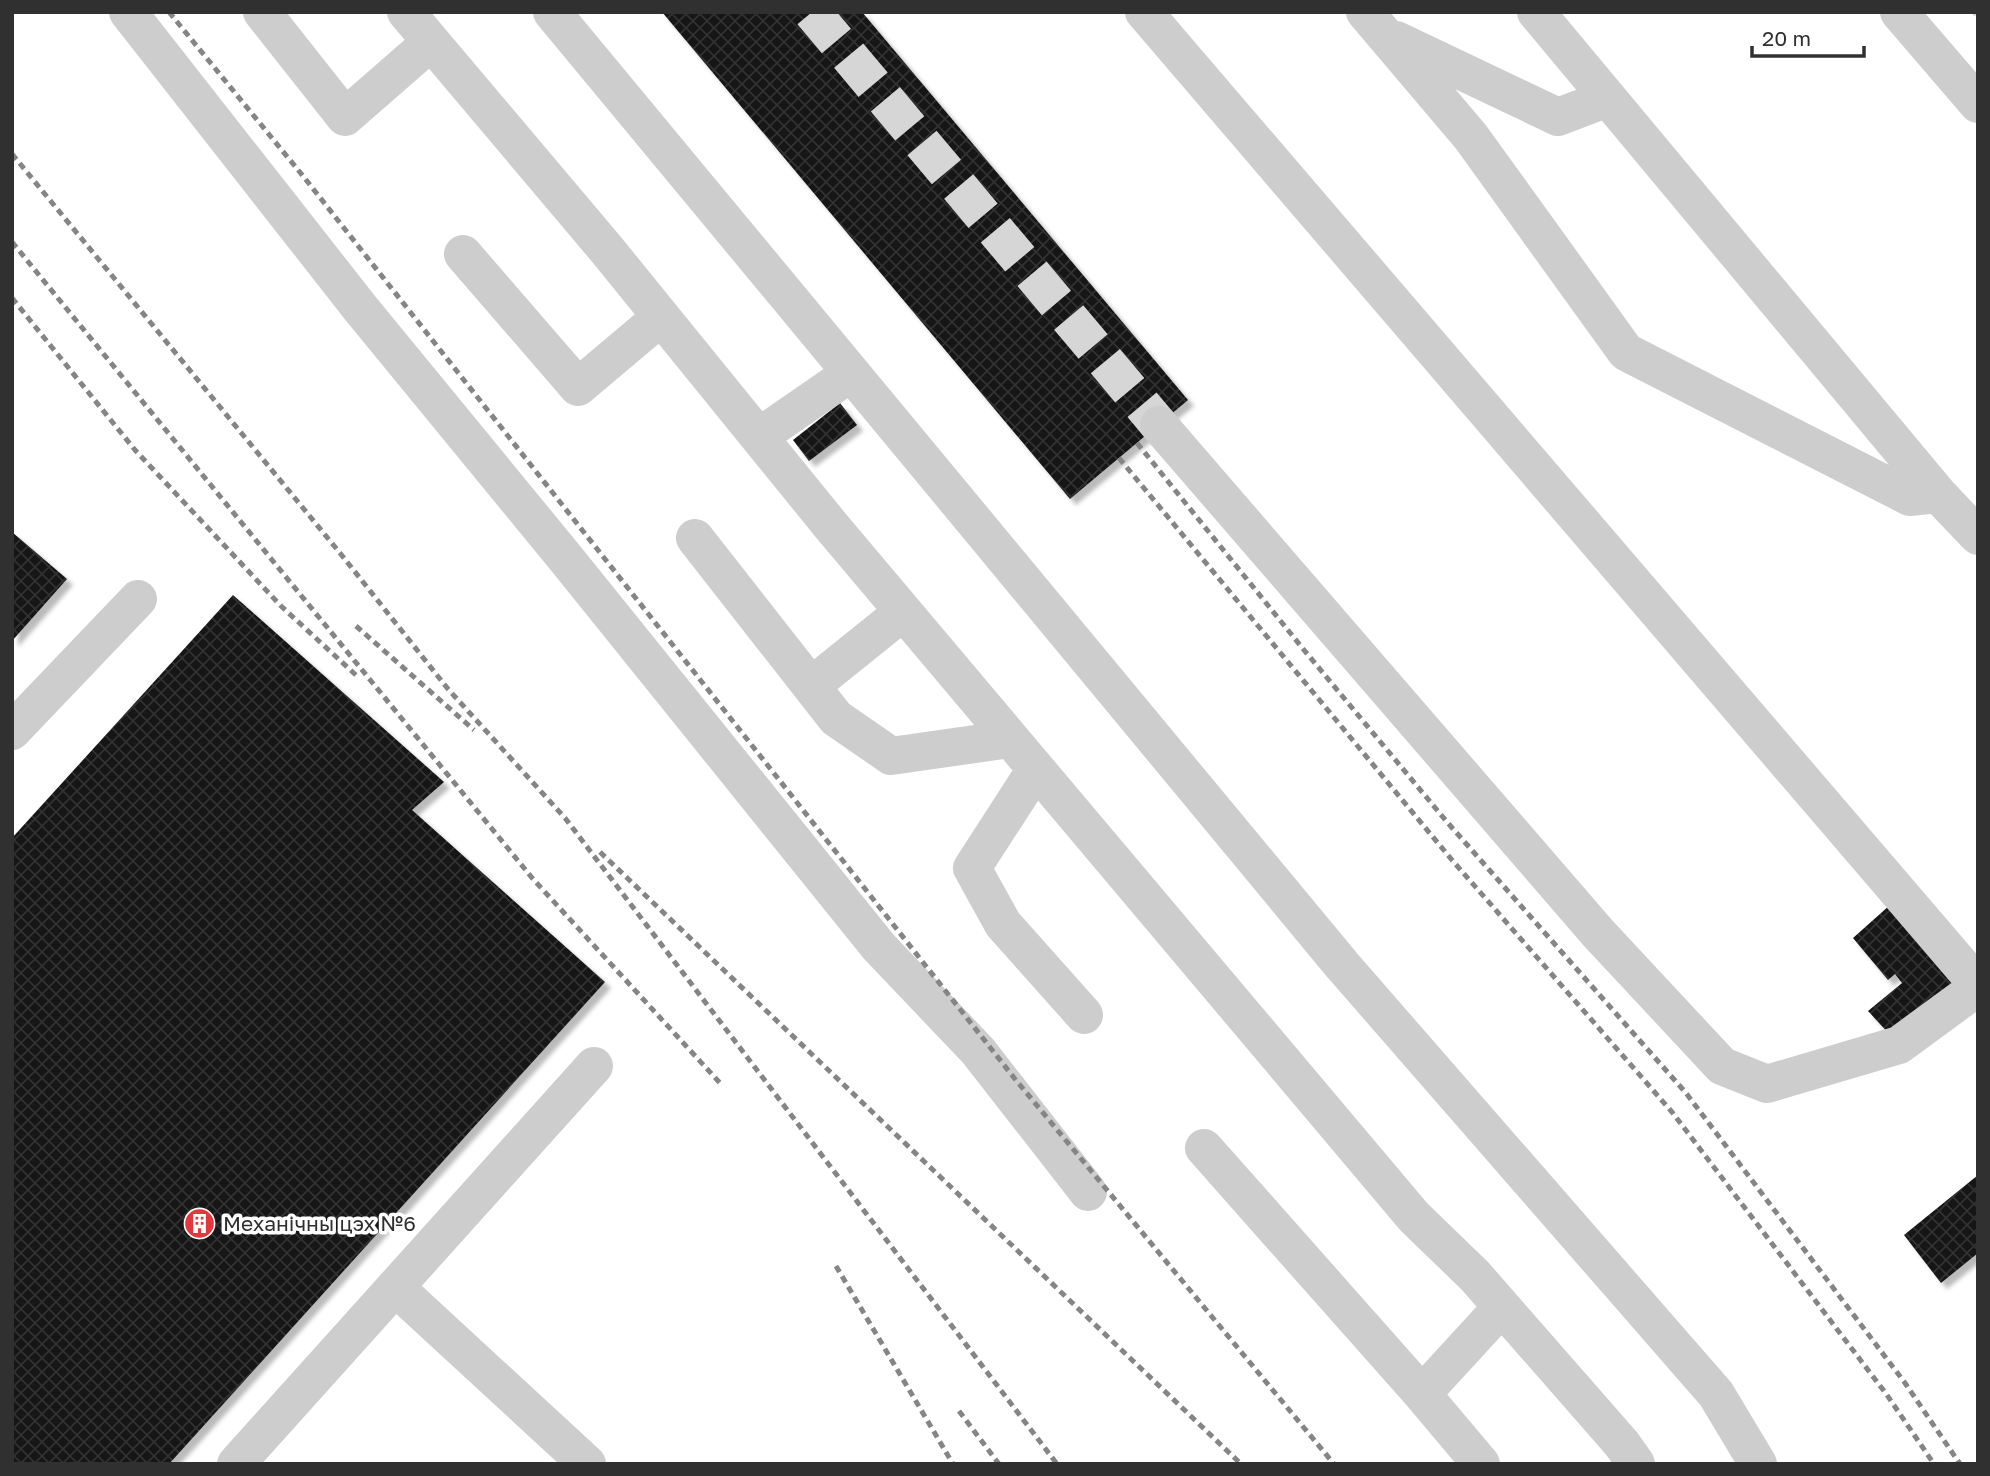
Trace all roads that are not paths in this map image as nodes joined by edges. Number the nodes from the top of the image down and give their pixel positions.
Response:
1 (128, 12) edge
2 (262, 12) edge
3 (406, 12) edge
4 (552, 12) edge
5 (1143, 12) edge
6 (1536, 12) edge
7 (1899, 12) edge
8 (1374, 23) edge
9 (431, 42) junction
10 (1608, 97) junction
11 (1978, 104) edge
12 (463, 254) dead end
13 (661, 317) junction
14 (851, 373) junction
15 (1159, 425) tunnel mouth
16 (760, 436) junction
17 (1938, 494) junction
18 (1978, 536) edge
19 (695, 538) dead end
20 (138, 599) dead end
21 (903, 612) junction
22 (811, 686) junction
23 (12, 731) edge
24 (1010, 739) junction
25 (1036, 769) junction
26 (1978, 986) edge
27 (1084, 1015) dead end
28 (594, 1066) dead end
29 (1204, 1148) dead end
30 (1088, 1192) dead end
31 (395, 1287) junction
32 (1502, 1307) junction
33 (1422, 1394) junction
34 (236, 1464) edge
35 (587, 1464) edge
36 (1482, 1464) edge
37 (1636, 1464) edge
38 (1758, 1464) edge

1 - 30 lane
2 - 9 lane
3 - 9 lane
4 - 14 lane
5 - 26 lane
6 - 10 lane
7 - 11 lane
8 - 10 lane
8 - 17 lane
9 - 13 lane
10 - 17 lane
12 - 13 lane
13 - 16 lane
14 - 16 lane
14 - 38 lane
15 - 26 lane
16 - 21 lane
17 - 18 lane
19 - 22 lane
20 - 23 lane
21 - 22 lane
21 - 24 lane
22 - 24 lane
24 - 25 lane
25 - 27 lane
25 - 32 lane
28 - 31 lane
29 - 33 lane
31 - 34 lane
31 - 35 lane
32 - 33 lane
32 - 37 lane
33 - 36 lane

